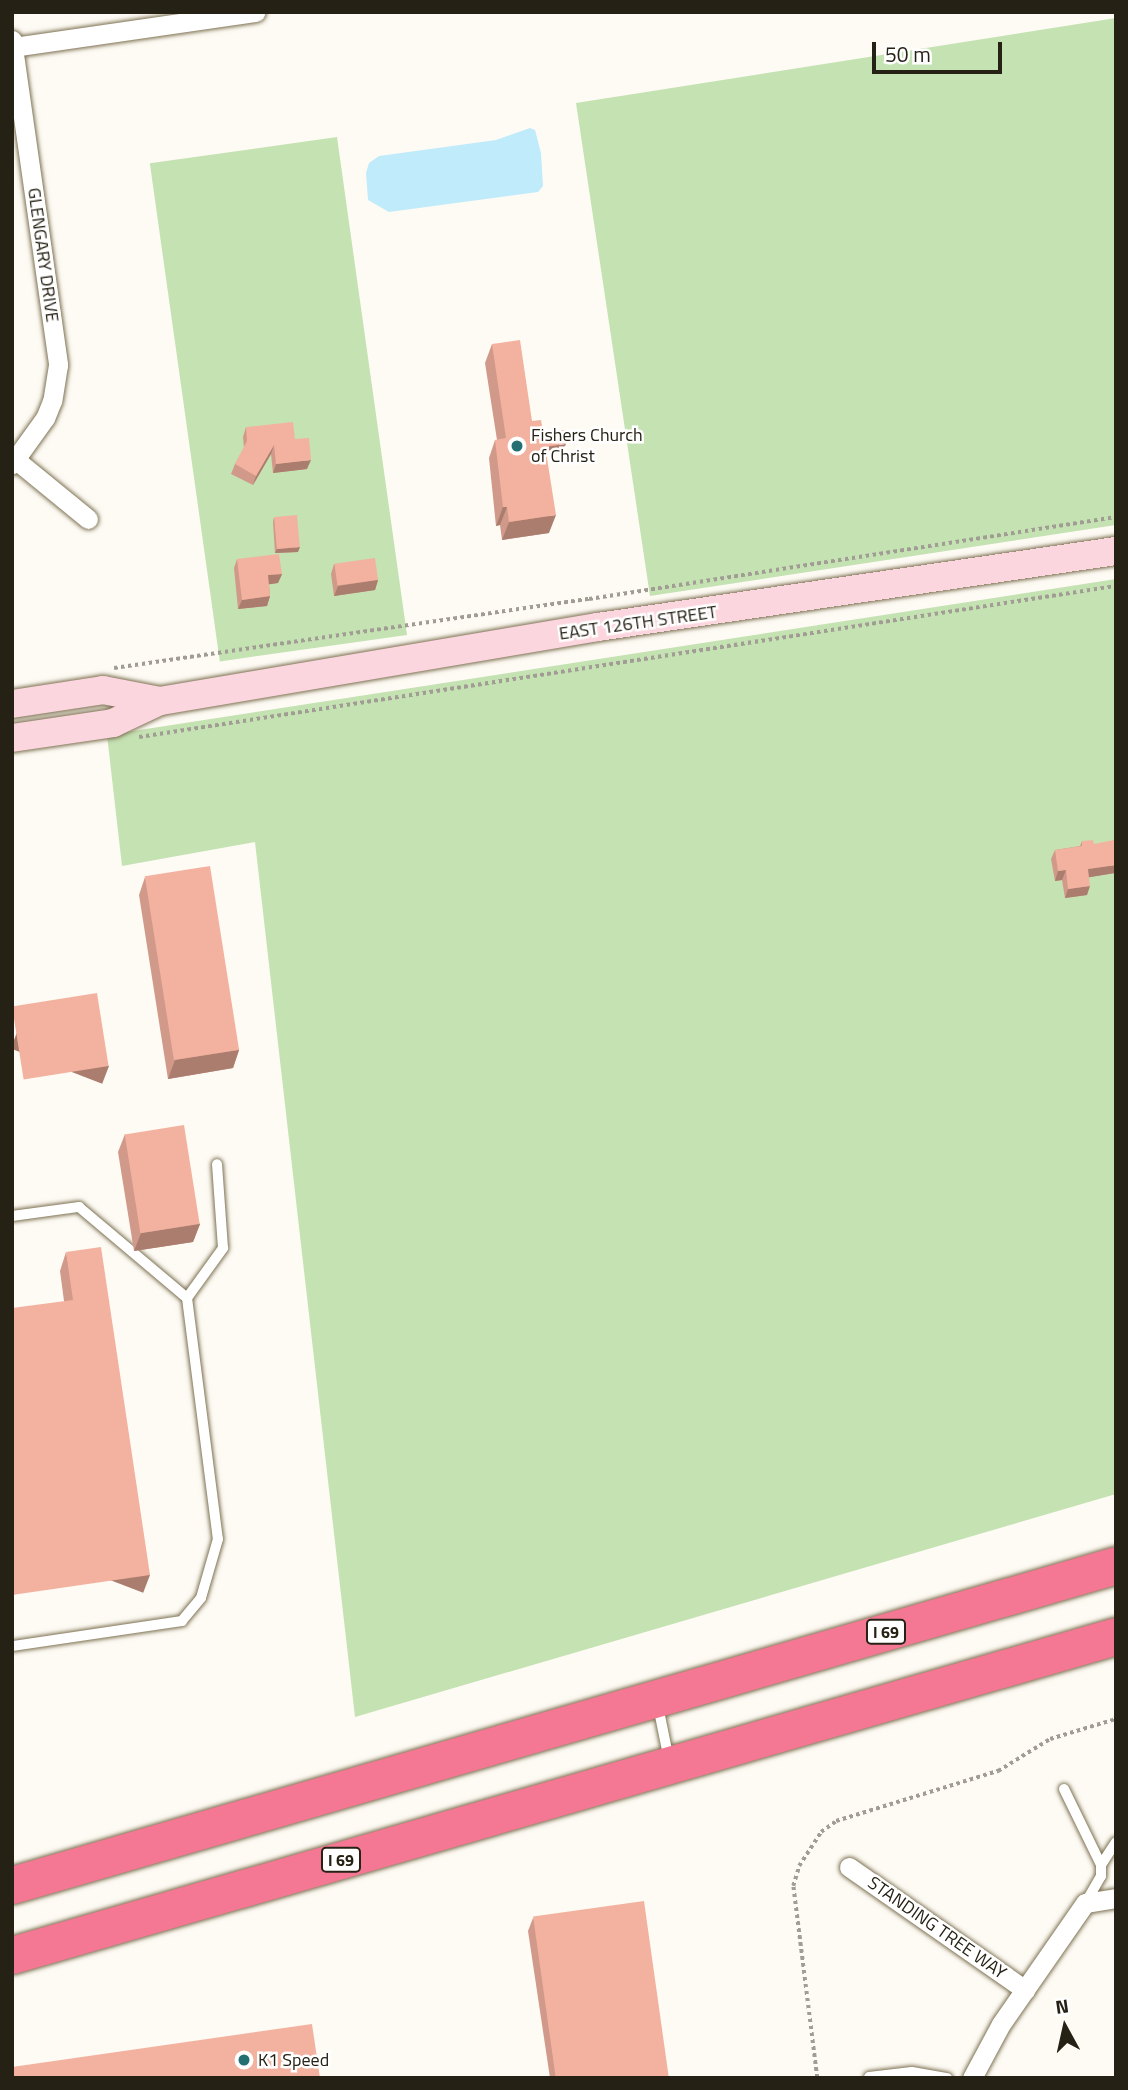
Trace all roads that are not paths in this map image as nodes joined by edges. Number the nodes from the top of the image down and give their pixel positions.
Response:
1 (255, 12) edge
2 (13, 43) edge
3 (14, 462) edge
4 (88, 519) dead end
5 (1116, 551) edge
6 (160, 701) junction
7 (12, 704) edge
8 (12, 738) edge
9 (217, 1164) dead end
10 (12, 1216) edge
11 (187, 1298) junction
12 (1116, 1565) edge
13 (1116, 1636) edge
14 (12, 1646) edge
15 (657, 1698) junction
16 (670, 1765) junction
17 (1064, 1789) dead end
18 (1116, 1842) edge
19 (1101, 1865) junction
20 (849, 1867) dead end
21 (12, 1885) edge
22 (1116, 1898) edge
23 (1085, 1903) junction
24 (12, 1955) edge
25 (1025, 1990) junction
26 (869, 2077) edge
27 (947, 2078) edge
28 (972, 2078) edge

1 - 2 street
2 - 3 street, GLENGARY DRIVE
3 - 4 street
5 - 6 main road, EAST 126TH STREET
6 - 7 main road, EAST 126TH STREET
6 - 8 main road, EAST 126TH STREET
9 - 11 lane
10 - 11 lane
11 - 14 lane
12 - 15 highway, I 69
13 - 16 highway, I 69
15 - 16 lane
15 - 21 highway, I 69
16 - 24 highway, I 69
17 - 19 lane
18 - 19 lane
19 - 23 lane
20 - 25 street, STANDING TREE WAY
22 - 23 street
23 - 25 street
25 - 28 street
26 - 27 lane

